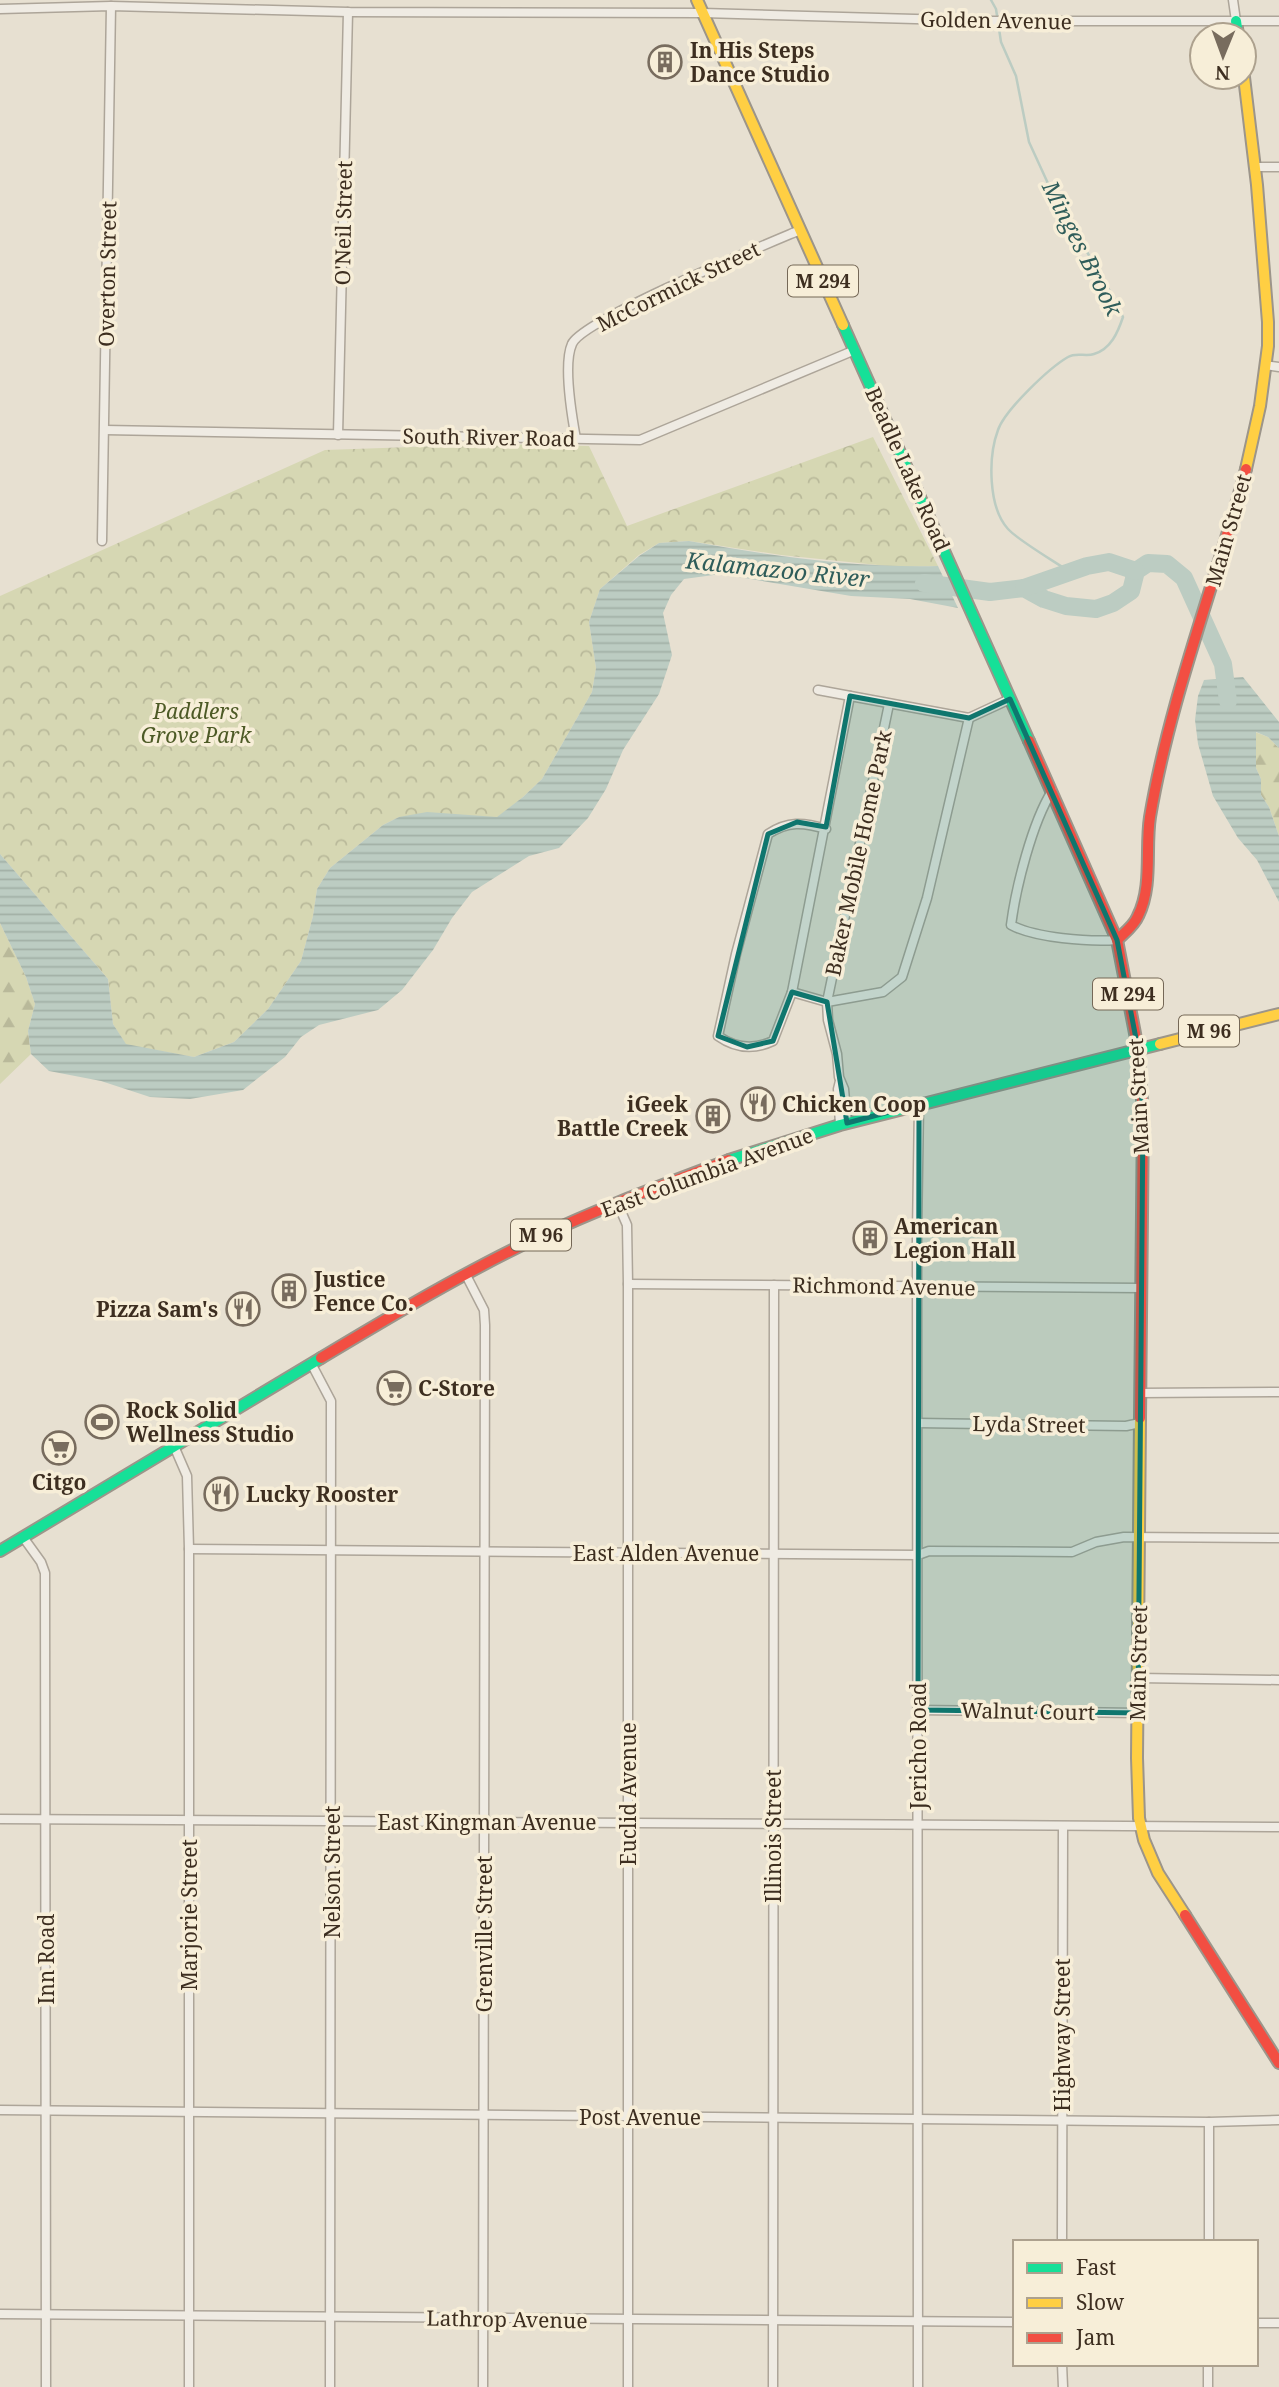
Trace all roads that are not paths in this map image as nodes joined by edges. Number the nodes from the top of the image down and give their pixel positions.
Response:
1 (697, 0) edge
2 (1233, 0) edge
3 (111, 6) junction
4 (0, 9) edge
5 (348, 12) junction
6 (703, 13) junction
7 (1188, 21) edge
8 (1236, 21) edge
9 (1258, 21) edge
10 (1279, 21) edge
11 (1246, 91) edge
12 (1256, 167) junction
13 (1279, 167) edge
14 (800, 230) junction
15 (855, 350) junction
16 (1265, 365) junction
17 (1279, 367) edge
18 (105, 430) junction
19 (338, 435) junction
20 (576, 439) junction
21 (102, 541) dead end
22 (818, 690) dead end
23 (850, 696) junction
24 (1010, 699) junction
25 (888, 704) junction
26 (969, 718) junction
27 (1052, 791) junction
28 (826, 829) junction
29 (1117, 940) junction
30 (792, 992) junction
31 (827, 1002) junction
32 (1279, 1014) edge
33 (1138, 1049) junction
34 (919, 1104) junction
35 (844, 1124) junction
36 (617, 1202) junction
37 (466, 1275) junction
38 (628, 1284) junction
39 (774, 1285) junction
40 (918, 1287) junction
41 (1140, 1288) junction
42 (311, 1363) junction
43 (1279, 1392) edge
44 (1140, 1393) junction
45 (918, 1423) junction
46 (1140, 1423) junction
47 (174, 1446) junction
48 (23, 1537) junction
49 (1140, 1538) junction
50 (1279, 1538) edge
51 (189, 1549) junction
52 (332, 1550) junction
53 (0, 1551) edge
54 (484, 1552) junction
55 (629, 1553) junction
56 (773, 1554) junction
57 (919, 1555) junction
58 (1138, 1678) junction
59 (1279, 1680) edge
60 (918, 1710) junction
61 (1138, 1713) junction
62 (0, 1819) edge
63 (46, 1819) junction
64 (188, 1821) junction
65 (332, 1821) junction
66 (484, 1822) junction
67 (628, 1824) junction
68 (773, 1824) junction
69 (918, 1826) junction
70 (1063, 1828) junction
71 (1141, 1828) junction
72 (1279, 1828) edge
73 (1279, 2062) edge
74 (0, 2110) edge
75 (46, 2111) junction
76 (189, 2113) junction
77 (332, 2114) junction
78 (484, 2116) junction
79 (628, 2116) junction
80 (772, 2118) junction
81 (918, 2119) junction
82 (1062, 2120) junction
83 (1279, 2120) edge
84 (1209, 2122) junction
85 (1062, 2240) edge
86 (1209, 2240) edge
87 (0, 2314) edge
88 (47, 2314) junction
89 (189, 2315) junction
90 (332, 2317) junction
91 (484, 2319) junction
92 (628, 2319) junction
93 (773, 2320) junction
94 (918, 2321) junction
95 (1013, 2322) edge
96 (1258, 2323) edge
97 (1279, 2323) edge
98 (1062, 2366) edge
99 (1208, 2366) edge
100 (46, 2387) edge
101 (189, 2387) edge
102 (330, 2387) edge
103 (483, 2387) edge
104 (628, 2387) edge
105 (773, 2387) edge
106 (918, 2387) edge
107 (1063, 2387) edge
108 (1208, 2387) edge

1 - 6 main road, Beadle Lake Road / M 294
2 - 8 street
3 - 4 street, Golden Avenue
3 - 5 street, Golden Avenue
3 - 18 street, Overton Street
5 - 6 street, Golden Avenue
5 - 19 street, O'Neil Street
6 - 7 street, Golden Avenue
6 - 14 main road, Beadle Lake Road / M 294
9 - 10 street, Golden Avenue
11 - 12 main road, Main Street
12 - 13 street
12 - 16 main road, Main Street
14 - 15 main road, Beadle Lake Road / M 294
14 - 20 street, McCormick Street
15 - 20 street, South River Road
15 - 24 main road, Beadle Lake Road / M 294
16 - 17 street
16 - 29 main road, Main Street
18 - 19 street, South River Road
18 - 21 street, Overton Street
19 - 20 street, South River Road
22 - 23 street, Baker Mobile Home Park
23 - 25 street, Baker Mobile Home Park
23 - 28 street, Baker Mobile Home Park
24 - 26 street
24 - 27 main road, Beadle Lake Road / M 294
25 - 26 street, Baker Mobile Home Park
25 - 31 street, Baker Mobile Home Park
26 - 31 street, Baker Mobile Home Park
27 - 29 main road, Beadle Lake Road / M 294
27 - 29 street
28 - 30 street, Baker Mobile Home Park
28 - 30 street, Baker Mobile Home Park
29 - 33 main road, Main Street / M 294
30 - 31 street, Baker Mobile Home Park
31 - 35 street
32 - 33 main road, East Columbia Avenue / M 96
33 - 34 main road, East Columbia Avenue / M 96
33 - 41 main road, Main Street
34 - 35 main road, East Columbia Avenue / M 96
34 - 40 street, Jericho Road
35 - 36 main road, East Columbia Avenue / M 96
36 - 37 main road, East Columbia Avenue / M 96
36 - 38 street, Euclid Avenue
37 - 42 main road, East Columbia Avenue / M 96
37 - 54 street, Grenville Street
38 - 39 street, Richmond Avenue
38 - 55 street, Euclid Avenue
39 - 40 street, Richmond Avenue
39 - 56 street, Illinois Street
40 - 41 street, Richmond Avenue
40 - 45 street, Jericho Road
41 - 44 main road, Main Street
42 - 47 main road, East Columbia Avenue / M 96
42 - 52 street, Nelson Street
43 - 44 street
44 - 46 main road, Main Street
45 - 46 street, Lyda Street
45 - 57 street, Jericho Road
46 - 49 main road, Main Street
47 - 48 main road, East Columbia Avenue / M 96
47 - 51 street, Marjorie Street
48 - 53 main road, East Columbia Avenue / M 96
48 - 63 street, Inn Road
49 - 50 street, East Alden Avenue
49 - 57 street, East Alden Avenue
49 - 58 main road, Main Street
51 - 52 street, East Alden Avenue
51 - 64 street, Marjorie Street
52 - 54 street, East Alden Avenue
52 - 65 street, Nelson Street
54 - 55 street, East Alden Avenue
54 - 66 street, Grenville Street
55 - 56 street, East Alden Avenue
55 - 67 street, Euclid Avenue
56 - 57 street, East Alden Avenue
56 - 68 street, Illinois Street
57 - 60 street, Jericho Road
58 - 59 street
58 - 61 main road, Main Street
60 - 61 street, Walnut Court
60 - 69 street, Jericho Road
61 - 71 main road, Main Street
62 - 63 street, East Kingman Avenue
63 - 64 street, East Kingman Avenue
63 - 75 street, Inn Road
64 - 65 street, East Kingman Avenue
64 - 76 street, Marjorie Street
65 - 66 street, East Kingman Avenue
65 - 77 street, Nelson Street
66 - 67 street, East Kingman Avenue
66 - 78 street, Grenville Street
67 - 68 street, East Kingman Avenue
67 - 79 street, Euclid Avenue
68 - 69 street, East Kingman Avenue
68 - 80 street, Illinois Street
69 - 70 street, East Kingman Avenue
69 - 81 street, Jericho Road
70 - 71 street, East Kingman Avenue
70 - 82 street, Highway Street
71 - 72 street, East Kingman Avenue
71 - 73 main road, Main Street
74 - 75 street, Post Avenue
75 - 76 street, Post Avenue
75 - 88 street, Inn Road
76 - 77 street, Post Avenue
76 - 89 street, Marjorie Street
77 - 78 street, Post Avenue
77 - 90 street, Nelson Street
78 - 79 street, Post Avenue
78 - 91 street, Grenville Street
79 - 80 street, Post Avenue
79 - 92 street, Euclid Avenue
80 - 81 street, Post Avenue
80 - 93 street, Illinois Street
81 - 82 street, Post Avenue
81 - 94 street, Jericho Road
82 - 84 street, Post Avenue
82 - 85 street, Highway Street
83 - 84 street, Post Avenue
84 - 86 street
87 - 88 street, Lathrop Avenue
88 - 89 street, Lathrop Avenue
88 - 100 street, Inn Road
89 - 90 street, Lathrop Avenue
89 - 101 street, Marjorie Street
90 - 91 street, Lathrop Avenue
90 - 102 street, Nelson Street
91 - 92 street, Lathrop Avenue
91 - 103 street, Grenville Street
92 - 93 street, Lathrop Avenue
92 - 104 street, Euclid Avenue
93 - 94 street, Lathrop Avenue
93 - 105 street, Illinois Street
94 - 95 street, Lathrop Avenue
94 - 106 street, Jericho Road
96 - 97 street
98 - 107 street
99 - 108 street

